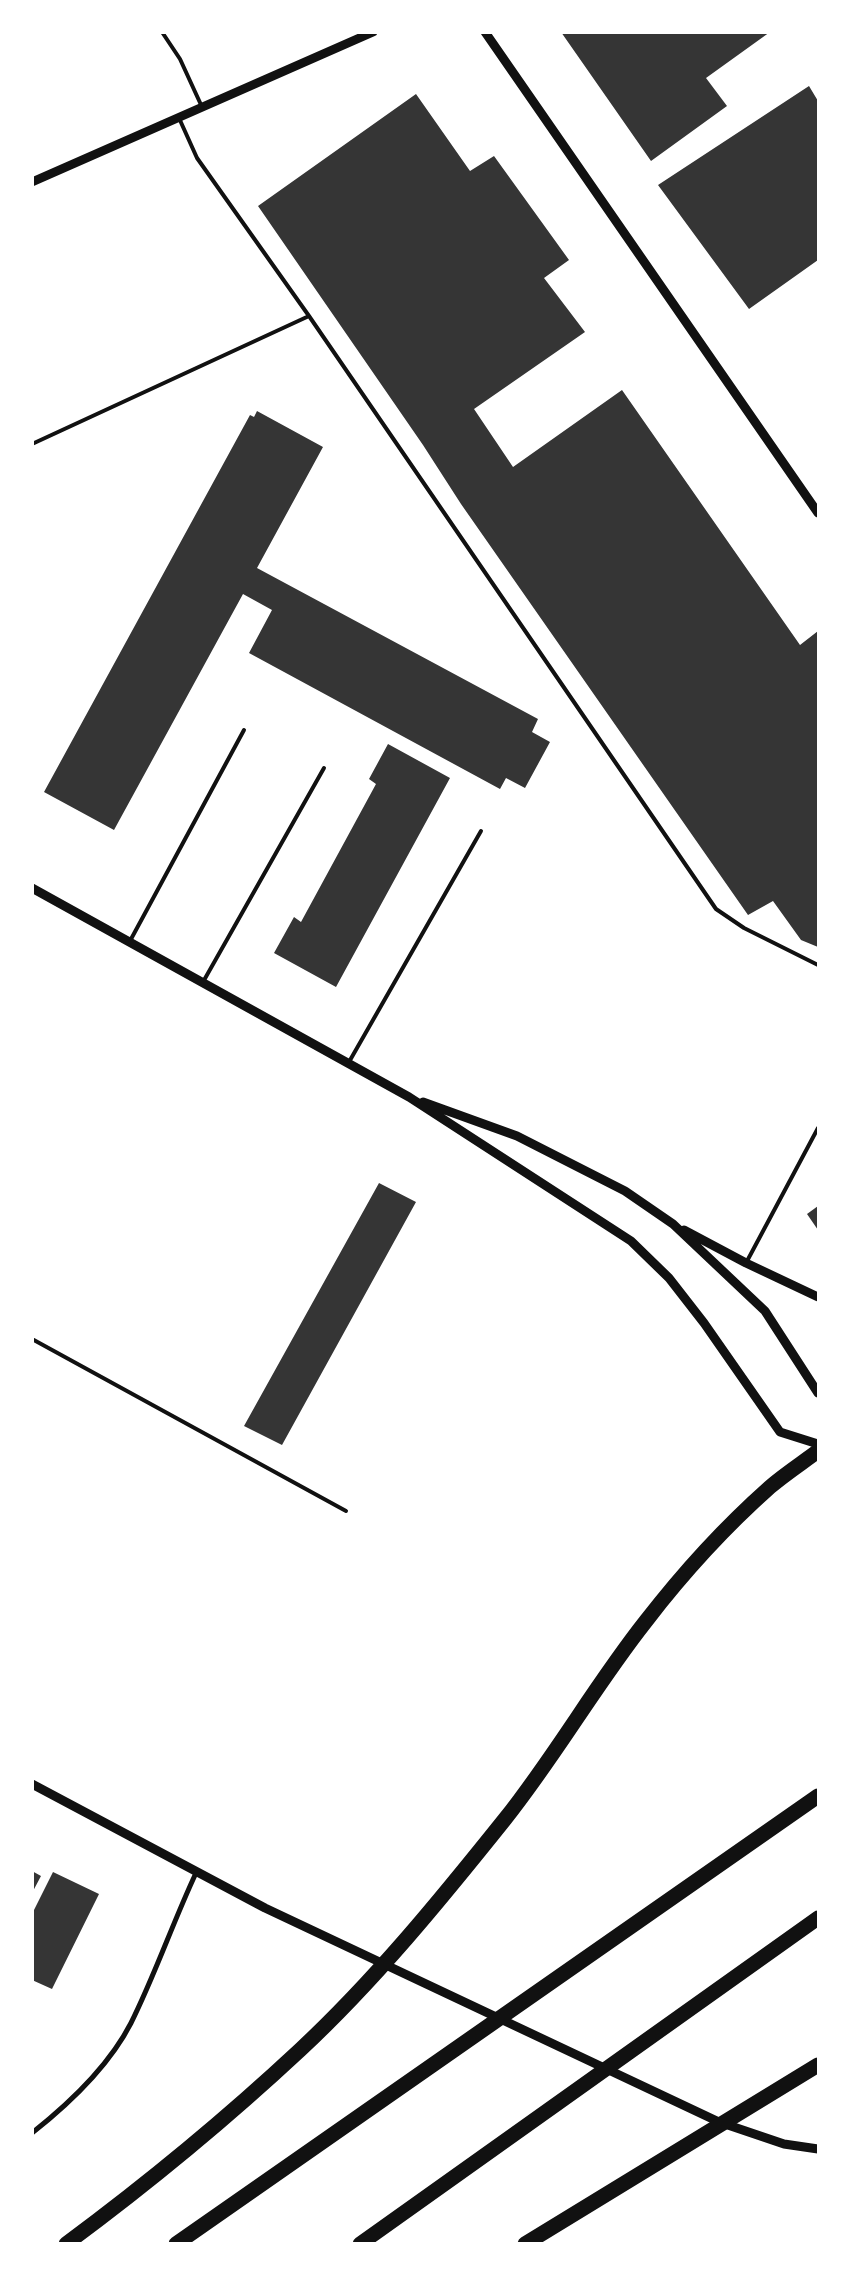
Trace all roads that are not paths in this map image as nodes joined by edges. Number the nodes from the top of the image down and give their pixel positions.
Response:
1 (162, 32) edge
2 (373, 32) edge
3 (485, 32) edge
4 (203, 109) junction
5 (179, 118) junction
6 (32, 182) edge
7 (309, 316) junction
8 (32, 444) edge
9 (818, 513) edge
10 (244, 730) dead end
11 (324, 768) dead end
12 (481, 831) dead end
13 (32, 888) edge
14 (130, 941) junction
15 (818, 965) edge
16 (203, 982) junction
17 (349, 1062) junction
18 (409, 1097) junction
19 (818, 1128) edge
20 (673, 1224) junction
21 (746, 1263) junction
22 (818, 1297) edge
23 (32, 1339) edge
24 (818, 1393) edge
25 (818, 1444) edge
26 (818, 1451) edge
27 (346, 1510) dead end
28 (32, 1784) edge
29 (818, 1796) edge
30 (196, 1873) junction
31 (818, 1918) edge
32 (818, 2065) edge
33 (32, 2133) edge
34 (818, 2149) edge
35 (66, 2244) edge
36 (176, 2244) edge
37 (360, 2244) edge
38 (525, 2244) edge

1 - 4 lane
2 - 4 street
3 - 9 street
4 - 5 street
5 - 6 street
5 - 7 lane
7 - 8 lane
7 - 15 lane
10 - 14 lane
11 - 16 lane
12 - 17 lane
13 - 14 street
14 - 16 street
16 - 17 street
17 - 18 street
18 - 20 street
18 - 25 street
19 - 21 lane
20 - 21 street
20 - 24 street
21 - 22 street
23 - 27 lane
26 - 35 highway
28 - 30 street
29 - 36 highway
30 - 33 street
30 - 34 street
31 - 37 highway
32 - 38 highway

